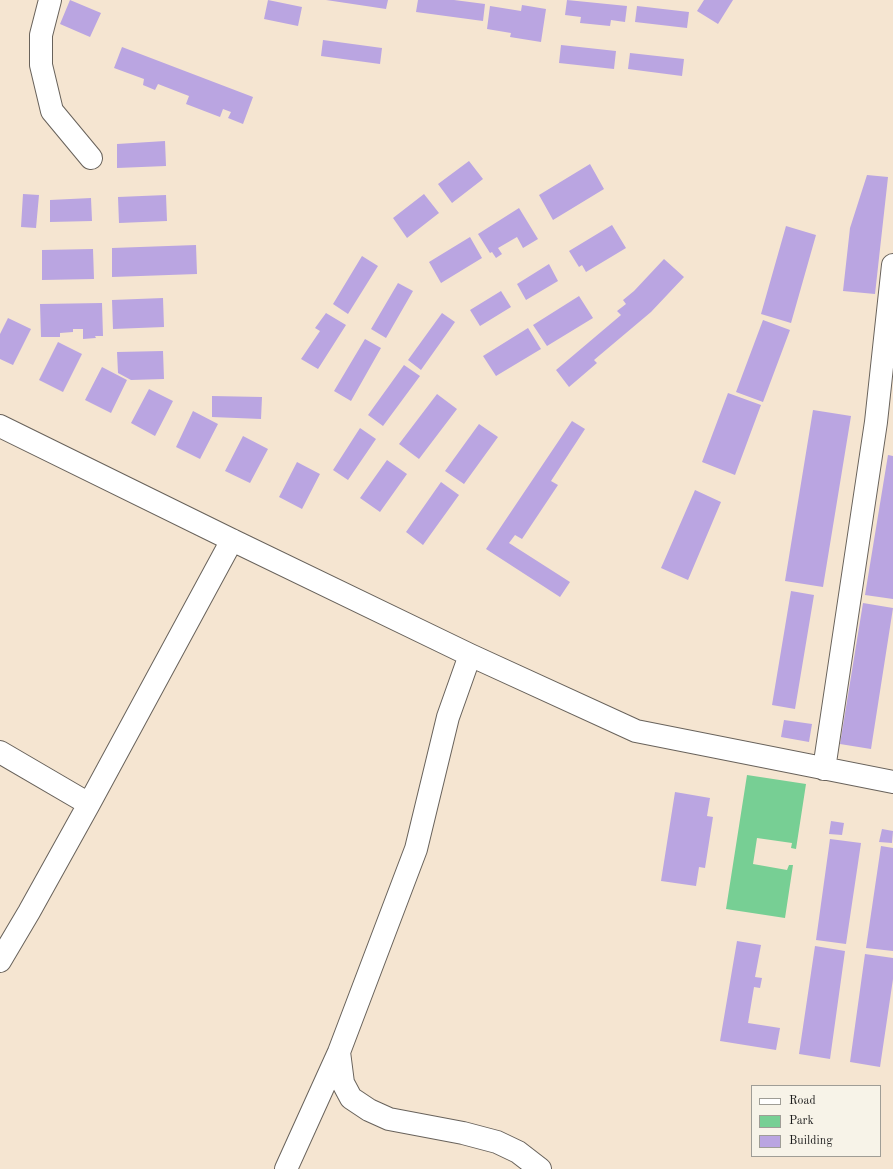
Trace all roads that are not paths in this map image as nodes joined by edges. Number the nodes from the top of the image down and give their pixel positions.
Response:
1 (50, 0) edge
2 (91, 158) dead end
3 (893, 265) edge
4 (885, 423) edge
5 (0, 426) edge
6 (232, 540) junction
7 (470, 655) junction
8 (0, 752) edge
9 (824, 769) junction
10 (893, 782) edge
11 (89, 804) junction
12 (0, 961) edge
13 (339, 1052) junction
14 (286, 1169) edge
15 (540, 1169) edge

1 - 2 street
3 - 4 street
4 - 9 street
5 - 6 street
6 - 7 street
6 - 11 street
7 - 9 street
7 - 13 street
8 - 11 street
9 - 10 street
11 - 12 street
13 - 14 street
13 - 15 street

